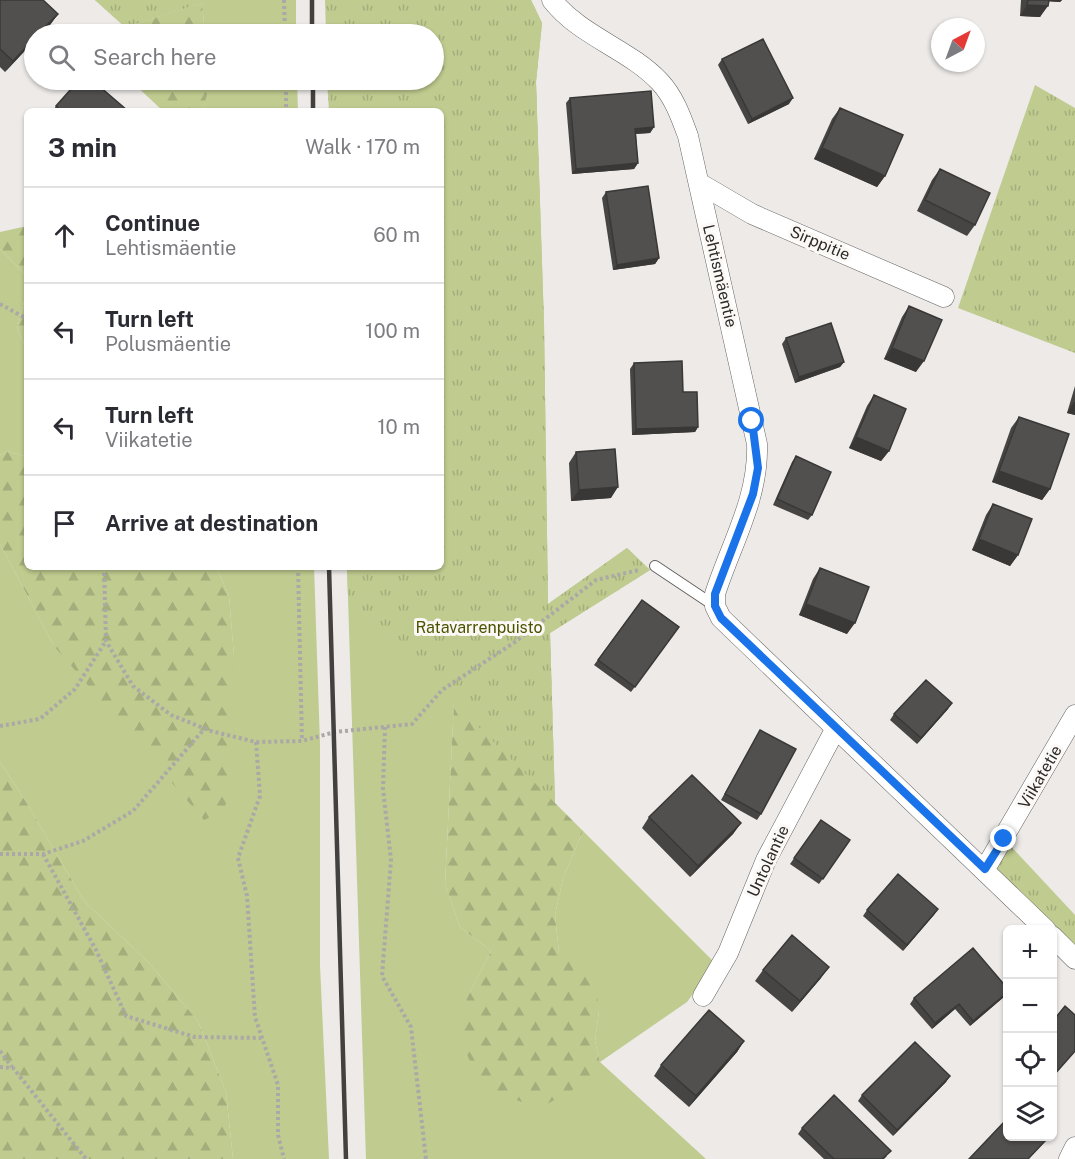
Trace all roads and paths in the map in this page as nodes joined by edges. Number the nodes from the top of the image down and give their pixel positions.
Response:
1 (284, 0) edge
2 (552, 0) edge
3 (285, 24) edge
4 (286, 90) edge
5 (286, 108) edge
6 (699, 183) junction
7 (944, 297) dead end
8 (0, 304) edge
9 (24, 316) edge
10 (655, 566) joint
11 (104, 570) edge
12 (298, 570) edge
13 (715, 606) junction
14 (106, 641) junction
15 (1075, 715) edge
16 (0, 726) edge
17 (205, 728) junction
18 (385, 728) junction
19 (836, 728) junction
20 (302, 741) junction
21 (256, 742) junction
22 (0, 854) edge
23 (43, 854) junction
24 (985, 869) junction
25 (1041, 925) edge
26 (1057, 940) edge
27 (1075, 959) edge
28 (703, 996) dead end
29 (261, 1038) junction
30 (0, 1051) edge
31 (0, 1067) edge
32 (13, 1068) junction
33 (1075, 1147) edge
34 (86, 1159) edge
35 (284, 1159) edge
36 (426, 1159) edge
37 (1069, 1159) edge

1 - 3 path
2 - 6 street, Lehtismäentie
4 - 5 path
6 - 7 street, Sirppitie
6 - 13 street, Lehtismäentie
8 - 9 path
10 - 13 lane
10 - 18 path
11 - 14 path
12 - 20 path
13 - 19 street
14 - 16 path
14 - 17 path
15 - 24 street, Viikatetie
17 - 21 path
17 - 23 path
18 - 20 path
18 - 36 path
19 - 24 street
19 - 28 street, Untolantie
20 - 21 path
21 - 29 path
22 - 23 path
23 - 29 path
24 - 25 street
26 - 27 street
29 - 35 path
30 - 32 path
31 - 32 path
32 - 34 path
33 - 37 street

